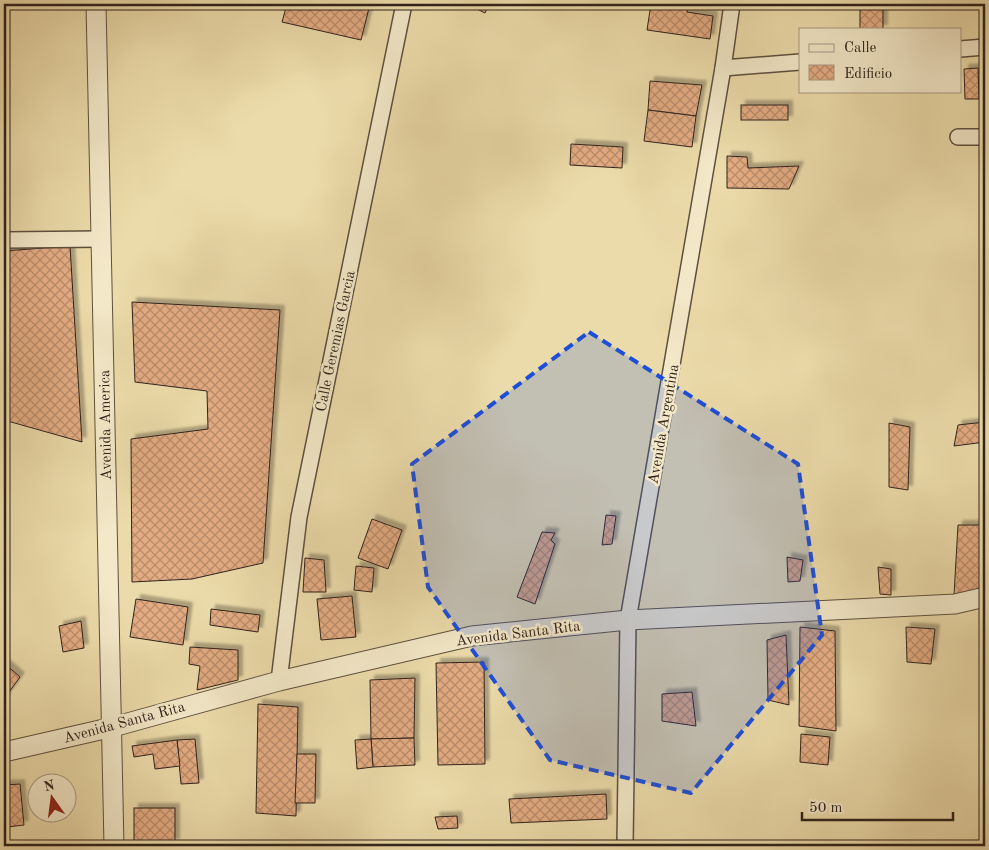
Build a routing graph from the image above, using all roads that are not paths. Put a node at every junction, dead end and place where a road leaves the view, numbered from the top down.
1 (96, 4) edge
2 (404, 4) edge
3 (732, 4) edge
4 (985, 47) edge
5 (962, 49) edge
6 (799, 62) edge
7 (723, 68) junction
8 (985, 136) edge
9 (958, 137) dead end
10 (4, 240) edge
11 (101, 240) junction
12 (985, 597) edge
13 (628, 620) junction
14 (278, 681) junction
15 (113, 727) junction
16 (4, 752) edge
17 (114, 846) edge
18 (625, 846) edge

1 - 11 street, Avenida America
2 - 14 street, Calle Geremias Garcia
3 - 7 street, Avenida Argentina
4 - 5 street
6 - 7 street
7 - 13 street, Avenida Argentina
8 - 9 street
10 - 11 street
11 - 15 street, Avenida America
12 - 13 street, Avenida Santa Rita
13 - 14 street, Avenida Santa Rita
13 - 18 street, Avenida Argentina
14 - 15 street, Avenida Santa Rita
15 - 16 street, Avenida Santa Rita
15 - 17 street, Avenida America

